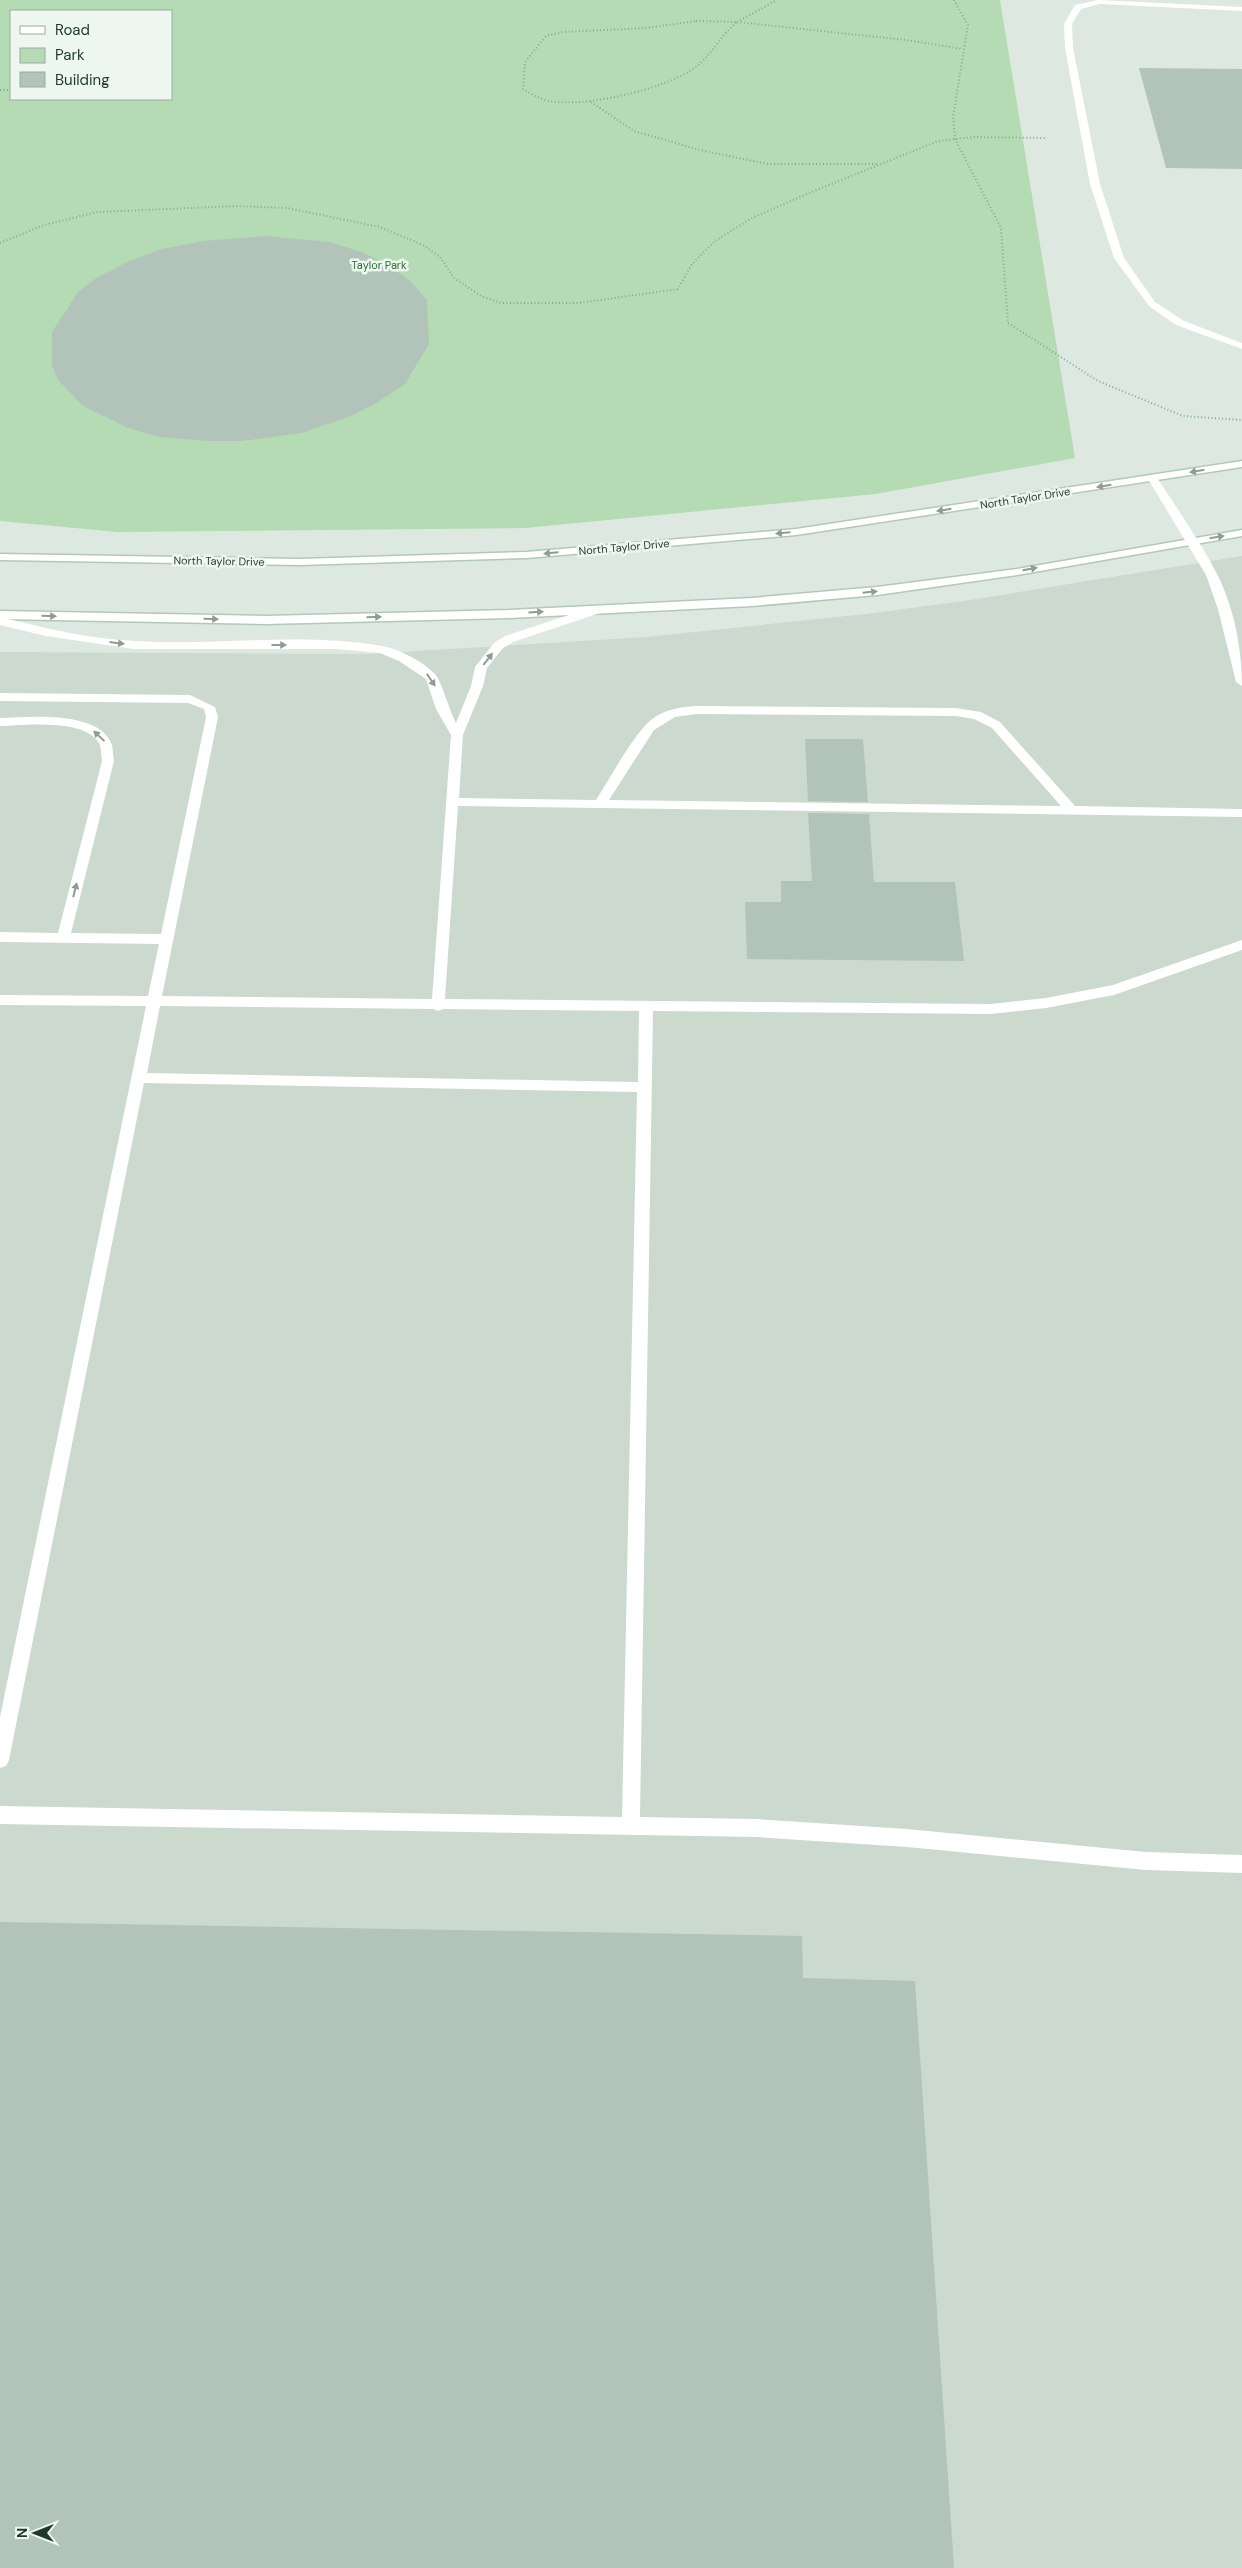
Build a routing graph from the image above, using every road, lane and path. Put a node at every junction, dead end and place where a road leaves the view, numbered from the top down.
1 (777, 0) edge
2 (954, 0) edge
3 (1242, 9) edge
4 (736, 22) junction
5 (962, 49) junction
6 (591, 102) junction
7 (1086, 138) junction
8 (955, 139) junction
9 (882, 164) junction
10 (0, 243) edge
11 (1242, 346) edge
12 (1242, 420) edge
13 (1242, 464) edge
14 (1153, 479) junction
15 (1242, 533) edge
16 (1192, 540) junction
17 (0, 557) edge
18 (596, 610) junction
19 (0, 615) edge
20 (0, 621) edge
21 (1242, 682) edge
22 (0, 697) edge
23 (0, 722) edge
24 (457, 735) junction
25 (452, 802) junction
26 (600, 804) junction
27 (1072, 811) junction
28 (1242, 813) edge
29 (0, 937) edge
30 (63, 938) junction
31 (167, 939) junction
32 (1242, 944) edge
33 (0, 1000) edge
34 (154, 1002) junction
35 (438, 1006) junction
36 (646, 1007) junction
37 (139, 1078) junction
38 (644, 1087) junction
39 (0, 1760) edge
40 (0, 1815) edge
41 (631, 1827) junction
42 (1242, 1864) edge

1 - 4 path
2 - 5 path
3 - 7 main road
4 - 5 path
4 - 6 path
4 - 6 path
5 - 8 path
6 - 9 path
7 - 8 path
7 - 11 main road
8 - 9 path
8 - 12 path
9 - 10 path
13 -> 14 main road, North Taylor Drive
14 - 16 main road
14 -> 17 main road, North Taylor Drive
16 -> 15 main road
18 -> 16 main road
16 - 21 main road
19 -> 18 main road
24 -> 18 main road
20 -> 24 main road
22 - 31 main road
30 -> 23 main road
24 - 25 main road
25 - 26 main road
25 - 35 main road
26 - 27 main road
26 - 27 main road
27 - 28 main road
29 - 30 main road
30 - 31 main road
31 - 34 main road
32 - 36 main road
33 - 34 main road
34 - 35 main road
34 - 37 main road
35 - 36 main road
36 - 38 main road
37 - 38 main road
37 - 39 main road
38 - 41 main road
40 - 41 main road
41 - 42 main road

